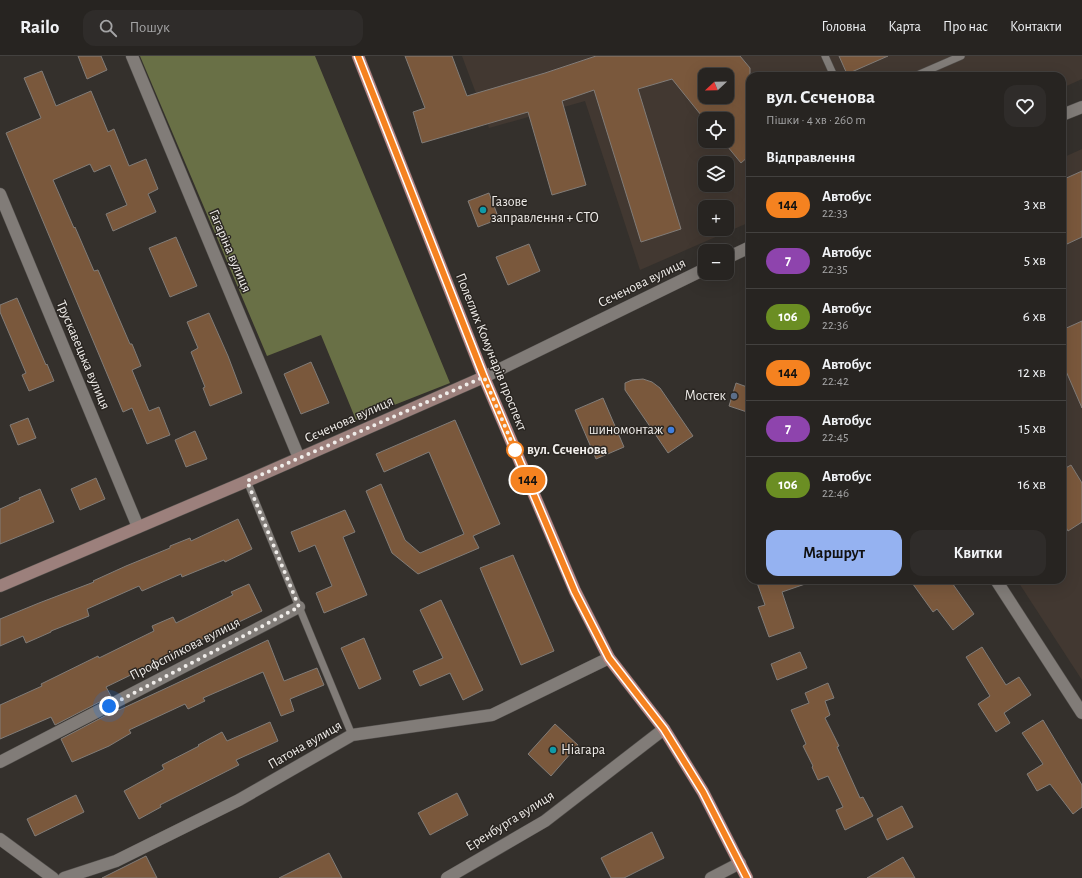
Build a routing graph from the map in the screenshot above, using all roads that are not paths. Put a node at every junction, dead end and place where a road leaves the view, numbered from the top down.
1 (132, 56) edge
2 (358, 56) edge
3 (826, 56) edge
4 (962, 56) edge
5 (832, 72) edge
6 (924, 72) edge
7 (1082, 107) edge
8 (1066, 113) edge
9 (0, 194) edge
10 (746, 249) edge
11 (734, 255) edge
12 (698, 272) edge
13 (484, 377) junction
14 (299, 458) junction
15 (247, 481) junction
16 (138, 527) junction
17 (999, 584) edge
18 (0, 586) edge
19 (299, 607) junction
20 (609, 658) junction
21 (1082, 713) edge
22 (664, 729) junction
23 (352, 735) junction
24 (0, 762) edge
25 (0, 838) edge
26 (740, 863) junction
27 (53, 878) edge
28 (64, 878) edge
29 (447, 878) edge
30 (711, 878) edge
31 (747, 878) edge

1 - 14 street, Гагаріна вулиця
2 - 13 main road, Полеглих Комунарів проспект
3 - 5 lane
4 - 6 lane
7 - 8 street
9 - 16 street, Трускавецька вулиця
10 - 11 street
12 - 13 street, Сєченова вулиця
13 - 14 street, Сєченова вулиця
13 - 20 main road, Полеглих Комунарів проспект
14 - 15 street, Сєченова вулиця
15 - 16 street, Сєченова вулиця
15 - 19 lane
16 - 18 street, Сєченова вулиця
17 - 21 street
19 - 23 lane
19 - 24 street, Профспілкова вулиця
20 - 22 main road, Полеглих Комунарів проспект
20 - 23 street, Патона вулиця
22 - 26 main road, Полеглих Комунарів проспект
22 - 29 street, Еренбурга вулиця
23 - 28 street, Патона вулиця
25 - 27 street
26 - 30 street
26 - 31 main road, Полеглих Комунарів проспект

